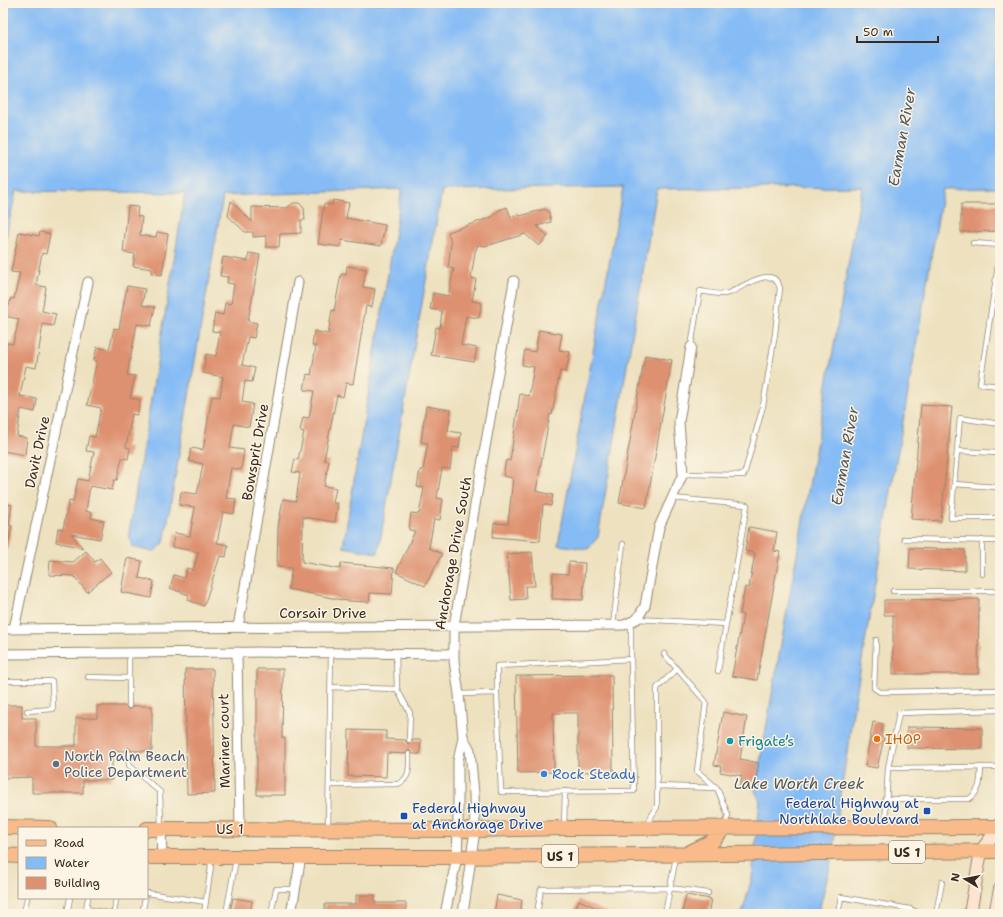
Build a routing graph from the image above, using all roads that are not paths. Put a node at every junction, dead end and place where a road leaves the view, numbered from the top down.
1 (973, 243) dead end
2 (1000, 245) edge
3 (1000, 252) edge
4 (514, 281) dead end
5 (88, 282) dead end
6 (298, 282) dead end
7 (998, 290) edge
8 (691, 347) joint
9 (1000, 386) edge
10 (1000, 424) edge
11 (957, 451) junction
12 (999, 453) edge
13 (683, 474) junction
14 (954, 484) junction
15 (997, 487) dead end
16 (672, 498) junction
17 (1000, 518) edge
18 (904, 539) dead end
19 (982, 540) junction
20 (1000, 541) edge
21 (623, 544) dead end
22 (982, 574) dead end
23 (893, 591) dead end
24 (1000, 592) edge
25 (636, 619) junction
26 (726, 624) junction
27 (613, 625) junction
28 (454, 626) junction
29 (238, 627) junction
30 (3, 629) edge
31 (14, 629) junction
32 (876, 640) dead end
33 (237, 652) junction
34 (129, 653) junction
35 (331, 653) junction
36 (3, 654) edge
37 (396, 654) junction
38 (453, 654) junction
39 (664, 654) dead end
40 (631, 659) junction
41 (677, 669) junction
42 (718, 671) dead end
43 (88, 677) dead end
44 (129, 678) junction
45 (3, 681) edge
46 (331, 687) junction
47 (397, 689) junction
48 (1000, 690) edge
49 (497, 693) junction
50 (459, 694) junction
51 (129, 706) dead end
52 (1000, 710) edge
53 (27, 711) dead end
54 (463, 737) junction
55 (409, 740) dead end
56 (128, 751) dead end
57 (409, 754) dead end
58 (981, 767) junction
59 (1000, 767) edge
60 (888, 768) junction
61 (330, 785) junction
62 (657, 786) junction
63 (717, 788) junction
64 (565, 791) junction
65 (885, 799) junction
66 (1000, 826) edge
67 (3, 827) edge
68 (18, 827) edge
69 (885, 827) junction
70 (564, 828) junction
71 (645, 828) junction
72 (724, 828) junction
73 (148, 829) edge
74 (240, 829) junction
75 (328, 829) junction
76 (162, 830) junction
77 (458, 830) junction
78 (475, 830) junction
79 (980, 851) junction
80 (1000, 851) edge
81 (682, 854) junction
82 (3, 856) edge
83 (18, 856) edge
84 (148, 857) edge
85 (162, 857) junction
86 (208, 857) junction
87 (236, 857) junction
88 (300, 857) junction
89 (457, 857) junction
90 (472, 857) junction
91 (942, 882) dead end
92 (670, 888) junction
93 (295, 889) junction
94 (1000, 889) edge
95 (148, 892) edge
96 (708, 893) dead end
97 (26, 899) edge
98 (70, 899) edge
99 (88, 899) edge
100 (116, 899) edge
101 (145, 899) edge
102 (206, 902) junction
103 (86, 909) junction
104 (24, 914) edge
105 (67, 914) edge
106 (82, 914) edge
107 (114, 914) edge
108 (142, 914) edge
109 (204, 914) edge
110 (226, 914) edge
111 (271, 914) edge
112 (290, 914) edge
113 (446, 914) edge
114 (463, 914) edge
115 (537, 914) edge
116 (665, 914) edge
117 (838, 914) edge
118 (921, 914) edge
119 (936, 914) edge
120 (970, 914) edge
121 (996, 914) edge

1 - 2 lane
3 - 7 lane
4 - 28 street, Anchorage Drive South
5 - 31 street, Davit Drive
6 - 29 street, Bowsprit Drive
7 - 9 lane
8 - 13 street
8 - 13 lane
10 - 11 lane
11 - 12 lane
11 - 14 lane
13 - 16 street
14 - 15 lane
14 - 17 lane
16 - 25 street
16 - 26 lane
18 - 19 lane
19 - 20 lane
19 - 22 lane
21 - 27 lane
23 - 24 lane
25 - 26 lane
25 - 27 street, Corsair Drive
25 - 40 lane
26 - 42 lane
27 - 28 street, Corsair Drive
28 - 29 street, Corsair Drive
28 - 38 street, Anchorage Drive South
29 - 31 street, Corsair Drive
30 - 31 street, Corsair Drive
32 - 48 lane
33 - 34 street
33 - 35 street
33 - 74 street, Mariner court
34 - 36 street
34 - 44 lane
35 - 37 street
35 - 46 lane
37 - 38 street
37 - 47 lane
38 - 50 street, Anchorage Drive South
39 - 41 lane
40 - 49 lane
40 - 64 lane
41 - 62 lane
41 - 63 lane
43 - 44 lane
44 - 51 lane
45 - 53 lane
46 - 47 lane
46 - 61 lane
47 - 55 lane
49 - 50 lane
49 - 64 lane
50 - 54 street, Anchorage Drive South
52 - 60 lane
54 - 77 street
54 - 78 street, Anchorage Drive South
56 - 76 lane
57 - 61 lane
58 - 59 lane
58 - 60 lane
58 - 65 lane
60 - 65 lane
61 - 75 lane
62 - 63 lane
62 - 71 lane
63 - 72 lane
64 - 70 lane
65 - 69 lane
66 - 69 main road, US 1
66 - 79 main road
67 - 68 main road
69 - 72 main road, US 1 / US 1
70 - 71 main road, US 1 / US 1
70 - 78 main road, US 1 / US 1
71 - 72 main road, US 1 / US 1
72 - 81 main road
73 - 76 main road, US 1 / US 1
74 - 75 main road, US 1 / US 1
74 - 76 main road, US 1 / US 1
75 - 77 main road, US 1 / US 1
76 - 85 street
77 - 78 main road, US 1 / US 1
77 - 89 street
78 - 90 street, Anchorage Drive South
79 - 80 main road, US 1
79 - 81 main road, US 1
79 - 120 main road
81 - 90 main road, US 1
81 - 92 lane
82 - 83 main road
84 - 85 main road, US 1
85 - 86 main road, US 1
86 - 87 main road, US 1
86 - 102 lane
87 - 88 main road, US 1
87 - 110 lane
88 - 89 main road, US 1
88 - 93 street
89 - 90 main road, US 1
89 - 113 street
90 - 114 street, Anchorage Drive South
91 - 119 lane
92 - 96 lane
92 - 115 lane
92 - 116 lane
93 - 111 lane
93 - 112 street
94 - 121 main road
95 - 102 lane
97 - 104 lane
98 - 105 lane
99 - 103 lane
100 - 107 lane
101 - 108 lane
102 - 109 lane
103 - 106 lane
103 - 107 lane
117 - 118 lane

